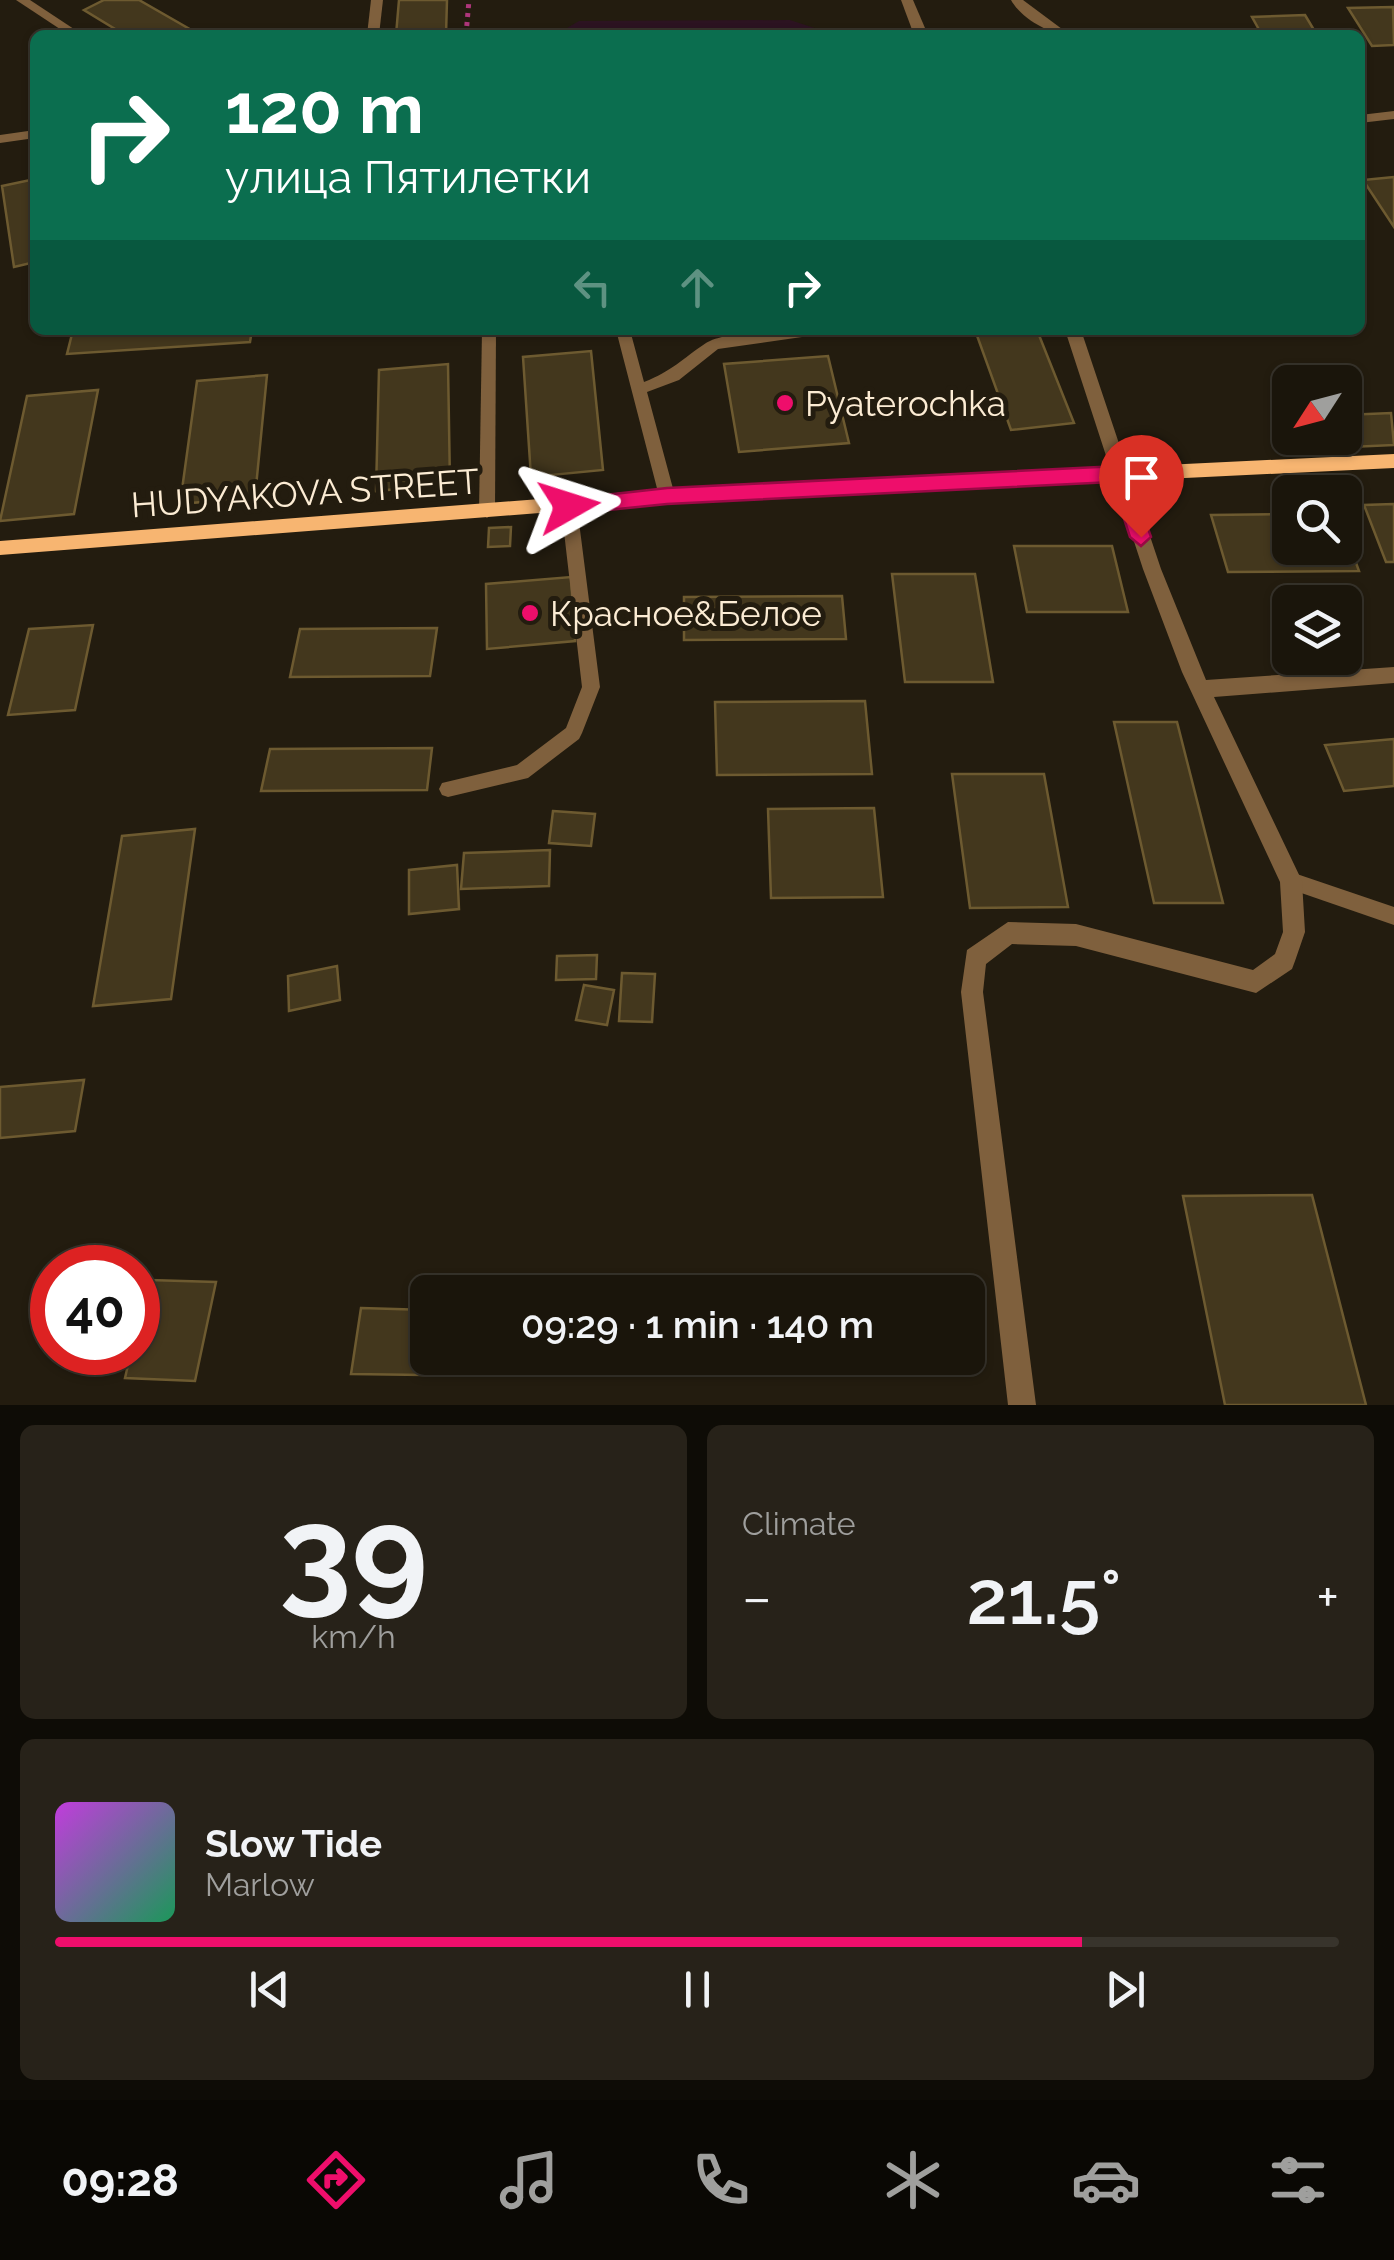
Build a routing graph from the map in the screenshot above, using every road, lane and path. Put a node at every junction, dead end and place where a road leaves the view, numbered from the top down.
1 (22, 0) edge
2 (377, 0) edge
3 (468, 0) edge
4 (907, 0) edge
5 (1017, 0) edge
6 (69, 30) edge
7 (374, 30) edge
8 (466, 30) edge
9 (919, 30) edge
10 (1056, 30) edge
11 (1394, 116) edge
12 (1365, 119) edge
13 (30, 135) edge
14 (0, 139) edge
15 (489, 335) edge
16 (624, 335) edge
17 (780, 335) edge
18 (1075, 335) edge
19 (638, 390) junction
20 (1394, 461) edge
21 (1119, 474) junction
22 (667, 496) junction
23 (569, 506) junction
24 (487, 512) junction
25 (0, 548) edge
26 (1394, 675) edge
27 (1200, 689) junction
28 (448, 789) dead end
29 (1291, 881) junction
30 (1394, 916) edge
31 (1022, 1405) edge

1 - 6 lane
2 - 7 lane
3 - 8 path
4 - 9 street
5 - 10 lane
11 - 12 street
13 - 14 lane
15 - 24 lane
16 - 19 lane
17 - 19 lane
18 - 21 street
19 - 22 lane
20 - 21 street, HUDYAKOVA STREET
21 - 22 street, HUDYAKOVA STREET
21 - 27 street
22 - 23 street, HUDYAKOVA STREET
23 - 24 street, HUDYAKOVA STREET
23 - 28 lane
24 - 25 street, HUDYAKOVA STREET
26 - 27 street
27 - 29 street
29 - 30 lane
29 - 31 street

